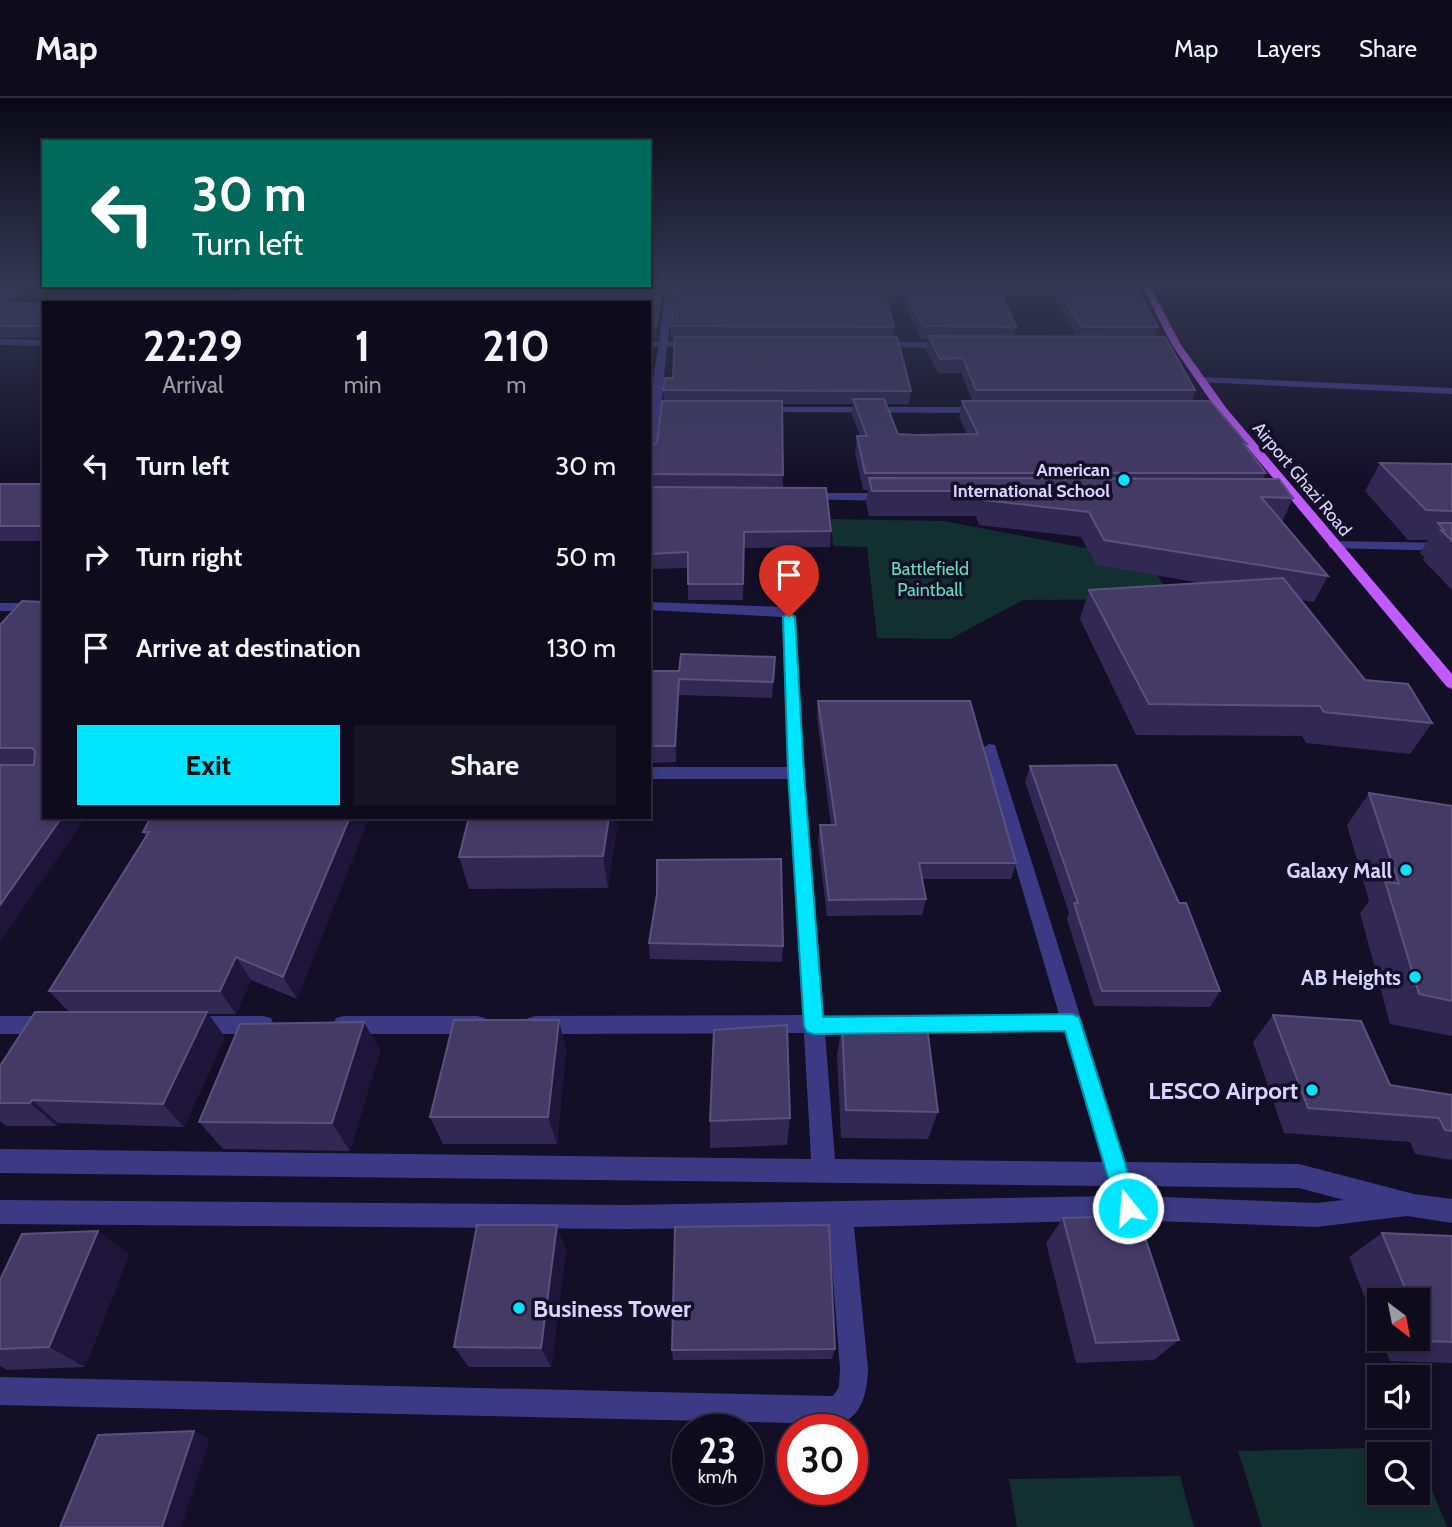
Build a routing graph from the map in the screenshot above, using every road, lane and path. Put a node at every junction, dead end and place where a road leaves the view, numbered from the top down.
1 (663, 349) edge
2 (1177, 349) edge
3 (654, 377) edge
4 (1203, 383) junction
5 (1452, 393) edge
6 (652, 409) edge
7 (697, 409) edge
8 (753, 410) edge
9 (990, 410) edge
10 (789, 497) edge
11 (901, 497) edge
12 (1294, 497) junction
13 (1278, 498) edge
14 (1334, 545) junction
15 (1452, 547) edge
16 (651, 606) edge
17 (0, 607) edge
18 (42, 607) edge
19 (1452, 684) edge
20 (989, 749) dead end
21 (651, 773) edge
22 (796, 773) junction
23 (57, 1021) edge
24 (1072, 1023) junction
25 (0, 1025) edge
26 (175, 1025) edge
27 (286, 1025) edge
28 (328, 1025) edge
29 (814, 1026) junction
30 (0, 1161) edge
31 (824, 1172) junction
32 (1118, 1175) junction
33 (1414, 1206) junction
34 (1128, 1208) junction
35 (1452, 1211) edge
36 (0, 1212) edge
37 (840, 1215) junction
38 (0, 1391) edge

1 - 3 street
2 - 4 main road, Airport Ghazi Road
3 - 6 street
4 - 5 street
4 - 12 main road, Airport Ghazi Road
6 - 7 street
8 - 9 street
10 - 11 street
12 - 13 street
12 - 14 main road, Airport Ghazi Road
14 - 15 street
14 - 19 main road, Airport Ghazi Road
16 - 22 street
17 - 18 street
20 - 24 street
21 - 22 street
22 - 29 street
23 - 25 street
24 - 29 street
24 - 32 street
26 - 27 street
28 - 29 street
29 - 31 street
30 - 31 street
31 - 32 street
32 - 33 street
32 - 34 street
33 - 34 street
33 - 35 street
34 - 37 street
36 - 37 street
37 - 38 street

